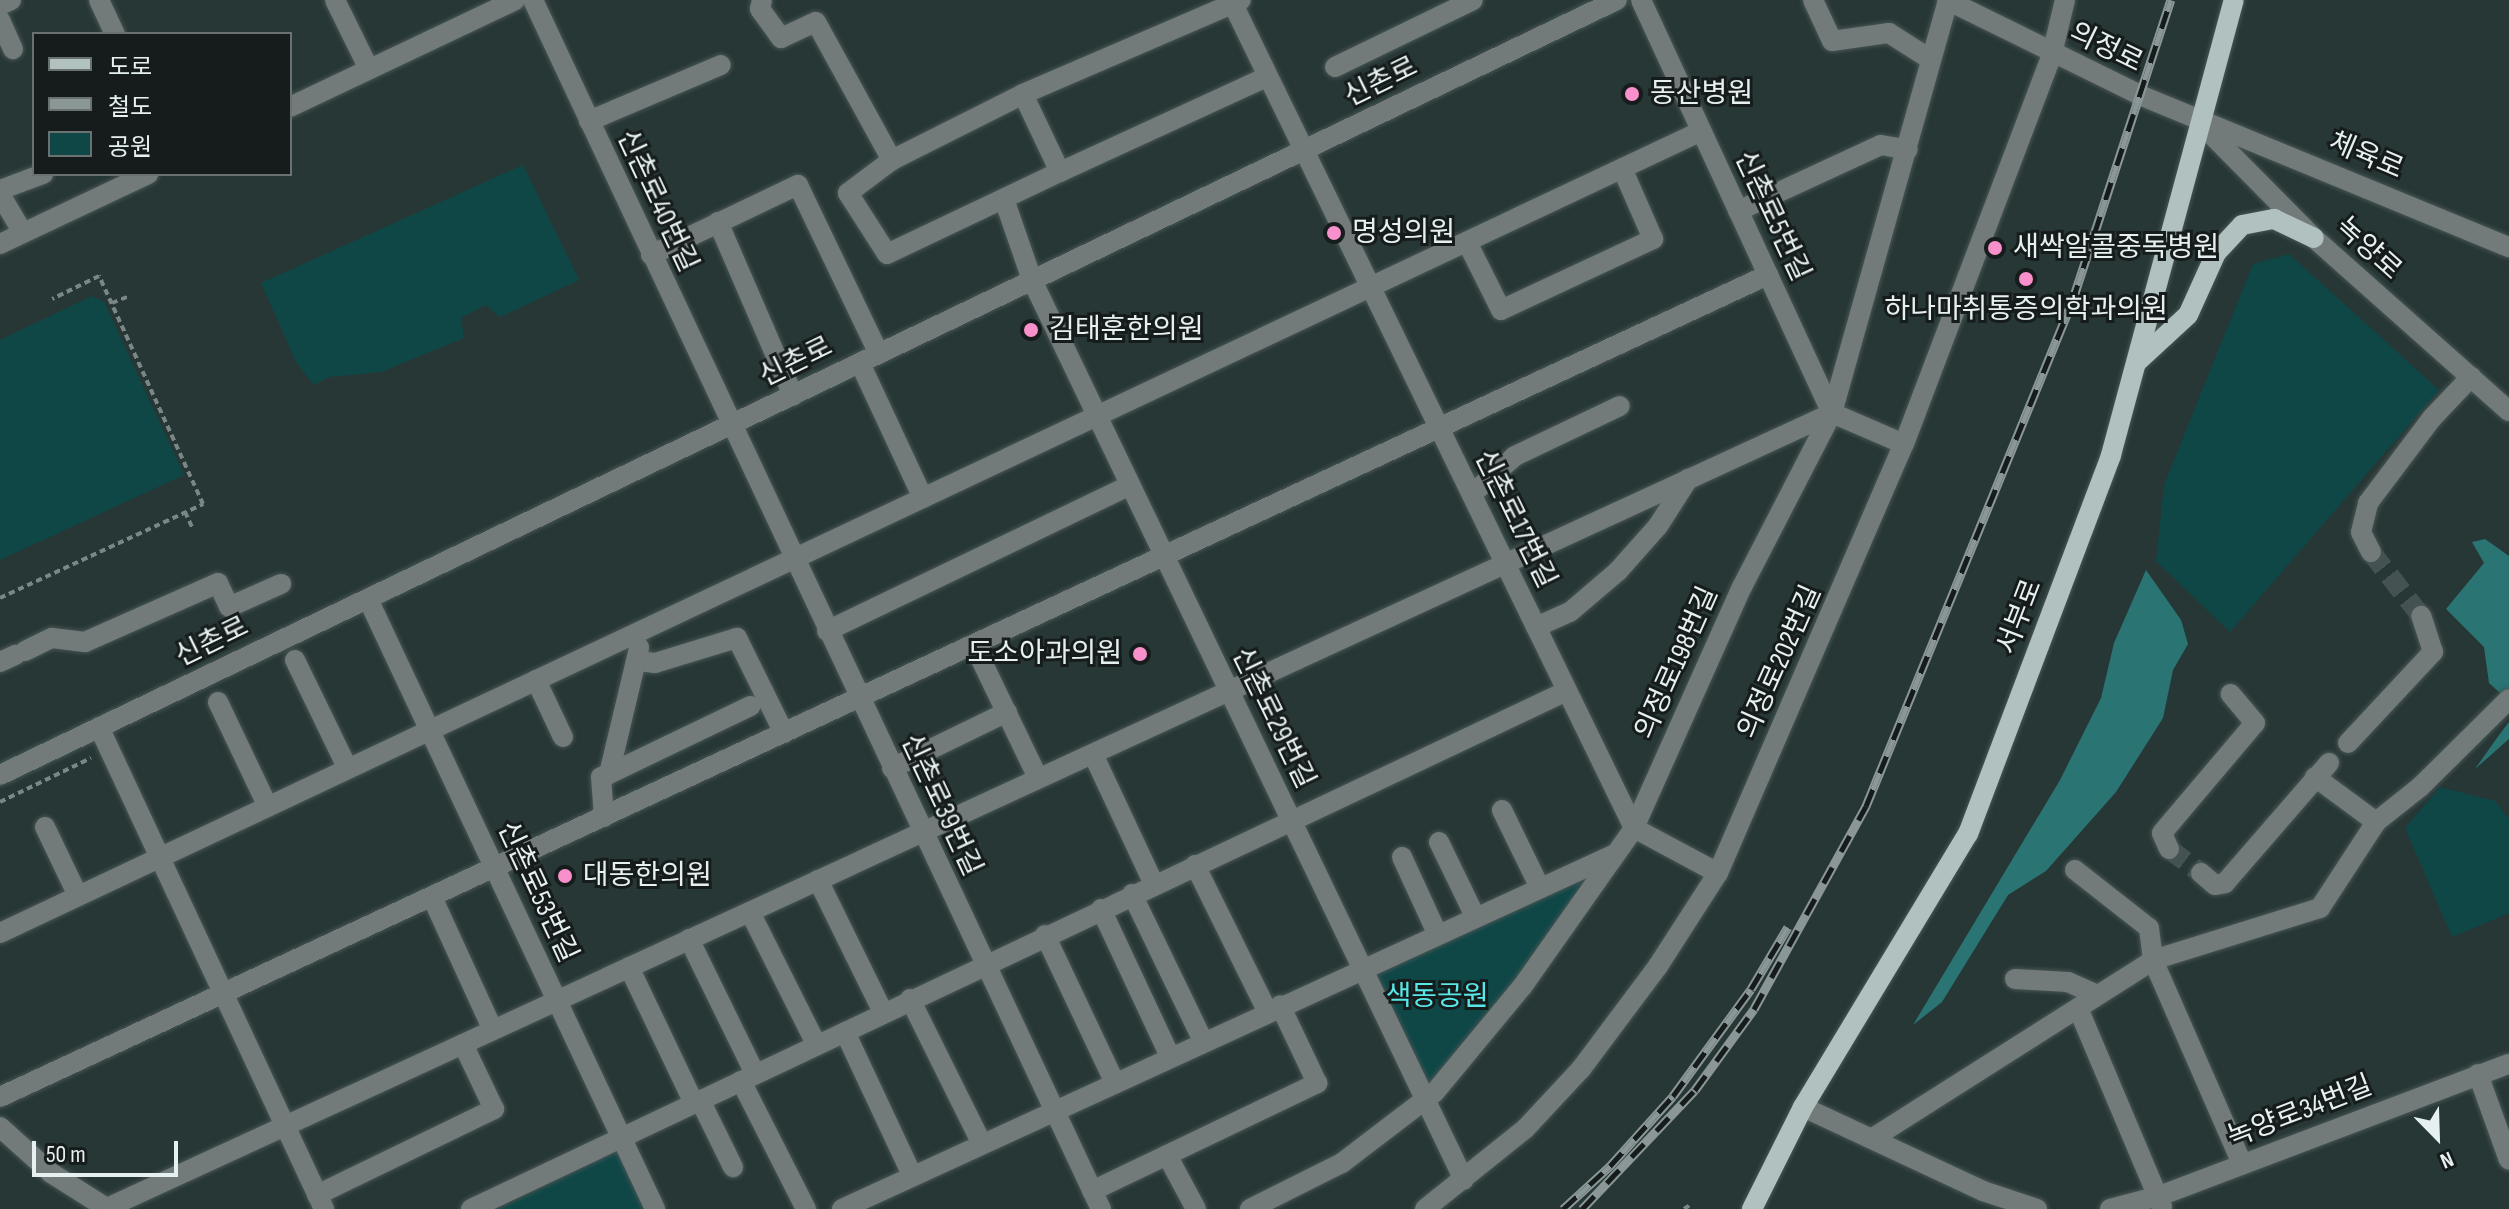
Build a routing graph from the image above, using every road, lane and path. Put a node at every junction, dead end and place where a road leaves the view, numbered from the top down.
1 (11, 0) edge
2 (99, 0) edge
3 (335, 0) edge
4 (515, 0) edge
5 (533, 0) edge
6 (762, 0) edge
7 (1473, 0) edge
8 (1617, 0) edge
9 (1641, 0) edge
10 (1813, 0) edge
11 (1948, 0) edge
12 (2065, 0) edge
13 (2234, 0) edge
14 (1235, 1) edge
15 (0, 5) edge
16 (0, 20) edge
17 (114, 32) edge
18 (13, 49) dead end
19 (2052, 54) junction
20 (1930, 59) junction
21 (721, 65) dead end
22 (1335, 67) dead end
23 (369, 69) junction
24 (1267, 77) junction
25 (1023, 94) junction
26 (292, 106) edge
27 (589, 121) junction
28 (2198, 121) junction
29 (1701, 131) junction
30 (1305, 150) junction
31 (1908, 150) junction
32 (892, 160) junction
33 (1622, 168) junction
34 (1060, 172) junction
35 (38, 176) edge
36 (144, 176) edge
37 (0, 192) edge
38 (1004, 199) junction
39 (1738, 211) junction
40 (718, 222) junction
41 (23, 233) junction
42 (2314, 238) junction
43 (1467, 242) junction
44 (0, 244) edge
45 (2509, 247) edge
46 (651, 255) junction
47 (1768, 275) junction
48 (1032, 280) junction
49 (1371, 286) junction
50 (129, 296) dead end
51 (52, 299) dead end
52 (112, 303) junction
53 (869, 358) junction
54 (2137, 362) junction
55 (2471, 377) junction
56 (793, 395) junction
57 (1620, 406) dead end
58 (2509, 411) edge
59 (1832, 413) junction
60 (1097, 416) junction
61 (730, 425) junction
62 (1440, 428) junction
63 (1904, 444) junction
64 (1688, 479) junction
65 (1130, 485) junction
66 (1472, 494) junction
67 (923, 498) junction
68 (185, 512) junction
69 (192, 527) dead end
70 (2371, 552) tunnel mouth
71 (1164, 556) junction
72 (793, 559) junction
73 (1505, 563) junction
74 (281, 584) dead end
75 (0, 598) edge
76 (368, 599) junction
77 (2421, 616) tunnel mouth
78 (1536, 627) junction
79 (827, 631) junction
80 (638, 632) junction
81 (974, 645) junction
82 (13, 656) edge
83 (295, 660) dead end
84 (639, 661) junction
85 (536, 680) junction
86 (1229, 691) junction
87 (1567, 691) junction
88 (2231, 694) dead end
89 (859, 698) junction
90 (2509, 699) edge
91 (218, 702) dead end
92 (750, 706) dead end
93 (1007, 712) junction
94 (99, 727) junction
95 (430, 730) junction
96 (784, 733) junction
97 (563, 737) dead end
98 (2348, 743) dead end
99 (1093, 754) junction
100 (97, 755) dead end
101 (892, 768) junction
102 (348, 769) junction
103 (609, 774) junction
104 (0, 775) edge
105 (1038, 778) junction
106 (0, 802) edge
107 (268, 807) junction
108 (1502, 810) dead end
109 (604, 817) junction
110 (1291, 820) junction
111 (2376, 822) junction
112 (45, 827) dead end
113 (1634, 828) junction
114 (923, 832) junction
115 (1439, 842) dead end
116 (2169, 849) dead end
117 (1615, 854) junction
118 (1402, 857) dead end
119 (160, 858) junction
120 (1195, 865) junction
121 (494, 868) junction
122 (2075, 870) dead end
123 (1718, 873) junction
124 (2201, 873) tunnel mouth
125 (818, 880) junction
126 (1154, 884) junction
127 (1539, 886) junction
128 (1132, 894) junction
129 (78, 896) junction
130 (432, 897) junction
131 (1101, 909) junction
132 (750, 912) junction
133 (1475, 916) junction
134 (0, 933) edge
135 (1437, 933) junction
136 (1045, 935) junction
137 (689, 939) junction
138 (2153, 960) junction
139 (985, 963) junction
140 (629, 967) junction
141 (1362, 967) junction
142 (2015, 979) dead end
143 (223, 994) junction
144 (2095, 994) junction
145 (910, 999) junction
146 (557, 1000) junction
147 (1274, 1008) junction
148 (2078, 1008) junction
149 (883, 1012) junction
150 (493, 1030) junction
151 (845, 1032) junction
152 (1203, 1041) junction
153 (463, 1044) junction
154 (816, 1044) junction
155 (1170, 1056) junction
156 (2509, 1064) edge
157 (2478, 1074) junction
158 (748, 1078) junction
159 (1114, 1081) junction
160 (0, 1097) edge
161 (1425, 1100) junction
162 (697, 1102) junction
163 (1803, 1107) junction
164 (1054, 1109) junction
165 (285, 1126) junction
166 (3, 1136) edge
167 (622, 1138) junction
168 (1873, 1138) junction
169 (981, 1142) junction
170 (1167, 1155) junction
171 (2509, 1160) edge
172 (2242, 1164) junction
173 (733, 1167) dead end
174 (912, 1175) junction
175 (1464, 1180) junction
176 (1097, 1200) edge
177 (320, 1202) edge
178 (2161, 1203) edge
179 (1690, 1205) dead end
180 (107, 1209) edge
181 (471, 1209) edge
182 (655, 1209) edge
183 (806, 1209) edge
184 (842, 1209) edge
185 (1196, 1209) edge
186 (1250, 1209) edge
187 (1425, 1209) edge
188 (1684, 1209) edge
189 (1752, 1209) edge
190 (2037, 1209) edge
191 (2110, 1209) edge

1 - 15 street
2 - 17 street
3 - 23 street
4 - 23 street
5 - 27 street, 신촌로40번길
6 - 32 street
7 - 22 street
8 - 30 street, 신촌로
9 - 29 street, 신촌로5번길
10 - 20 street
11 - 19 street, 의정로
11 - 20 street, 의정로198번길
12 - 19 street, 의정로202번길
13 - 28 main road, 서부로
14 - 24 street, 신촌로17번길
14 - 25 street
16 - 18 street
19 - 28 street, 의정로
19 - 63 street, 의정로202번길
20 - 31 street, 의정로198번길
21 - 27 street
23 - 26 street
24 - 30 street, 신촌로17번길
24 - 34 street
25 - 32 street
25 - 34 street
27 - 46 street, 신촌로40번길
28 - 42 street, 녹양로
28 - 45 street, 체육로
28 - 54 main road, 서부로
29 - 33 street
29 - 39 street, 신촌로5번길
30 - 48 street, 신촌로
30 - 49 street, 신촌로17번길
31 - 39 street
31 - 59 street, 의정로198번길
32 - 38 street
33 - 43 street
33 - 43 street
34 - 38 street
35 - 37 street
36 - 41 street
37 - 41 street
38 - 48 street, 신촌로29번길
39 - 47 street, 신촌로5번길
40 - 46 street
40 - 53 street
40 - 56 street
41 - 44 street
42 - 54 main road
42 - 55 street, 녹양로
43 - 49 street
46 - 61 street, 신촌로40번길
47 - 59 street, 신촌로5번길
47 - 62 street
48 - 53 street, 신촌로
48 - 60 street, 신촌로29번길
49 - 60 street
49 - 62 street, 신촌로17번길
50 - 52 path
51 - 52 path
52 - 68 path
53 - 56 street, 신촌로
53 - 67 street
54 - 163 main road, 서부로
55 - 58 street, 녹양로
55 - 70 street
56 - 61 street, 신촌로
57 - 66 street
59 - 63 street
59 - 64 street
59 - 113 street, 의정로198번길
60 - 65 street, 신촌로29번길
60 - 67 street
61 - 72 street, 신촌로39번길
61 - 76 street, 신촌로
62 - 66 street, 신촌로17번길
62 - 71 street
63 - 123 street, 의정로202번길
64 - 73 street
64 - 78 street
65 - 71 street, 신촌로29번길
65 - 79 street
66 - 73 street, 신촌로17번길
67 - 72 street
68 - 69 path
68 - 75 path
71 - 81 street
71 - 86 street, 신촌로29번길
72 - 79 street, 신촌로39번길
72 - 80 street
73 - 78 street, 신촌로17번길
73 - 86 street
74 - 82 street
76 - 94 street, 신촌로
76 - 95 street, 신촌로53번길
77 - 98 street
78 - 87 street, 신촌로17번길
79 - 89 street, 신촌로39번길
80 - 84 street
80 - 85 street
81 - 89 street
81 - 93 street
83 - 102 street
84 - 96 street
84 - 103 street
85 - 95 street
85 - 97 street
86 - 99 street
86 - 110 street, 신촌로29번길
87 - 110 street
87 - 113 street, 신촌로17번길
88 - 116 street
89 - 96 street
89 - 101 street, 신촌로39번길
90 - 111 street
91 - 107 street
92 - 103 street
93 - 101 street
93 - 105 street
94 - 104 street, 신촌로
94 - 119 street
95 - 102 street
95 - 121 street, 신촌로53번길
96 - 109 street
99 - 105 street
99 - 126 street
100 - 106 path
101 - 114 street, 신촌로39번길
102 - 107 street
103 - 109 street
105 - 114 street
107 - 119 street
108 - 127 street
109 - 121 street
110 - 120 street
110 - 141 street, 신촌로29번길
111 - 124 street
111 - 138 street
112 - 129 street
113 - 117 street, 의정로198번길
113 - 123 street
114 - 125 street
114 - 139 street, 신촌로39번길
115 - 133 street
117 - 127 street
117 - 161 street, 의정로198번길
118 - 135 street
119 - 129 street
119 - 143 street
120 - 126 street
120 - 147 street
121 - 130 street
121 - 146 street, 신촌로53번길
122 - 138 street
123 - 175 street, 의정로202번길
125 - 132 street
125 - 149 street
126 - 128 street
127 - 133 street
128 - 131 street
128 - 152 street
129 - 134 street
130 - 143 street
130 - 150 street
131 - 136 street
131 - 155 street
132 - 137 street
132 - 154 street
133 - 135 street
135 - 141 street
136 - 139 street
136 - 159 street
137 - 140 street
137 - 158 street
138 - 144 street
138 - 172 street
139 - 145 street
139 - 164 street, 신촌로39번길
140 - 146 street
140 - 162 street
141 - 147 street
141 - 161 street, 신촌로29번길
142 - 144 street
143 - 160 street
143 - 165 street
144 - 148 street
145 - 149 street
145 - 169 street
146 - 150 street
146 - 167 street, 신촌로53번길
147 - 152 street
147 - 170 street
148 - 168 street
148 - 178 street
149 - 151 street
150 - 153 street
151 - 154 street
151 - 174 street
152 - 155 street
153 - 165 street
153 - 177 street
154 - 158 street
155 - 159 street
156 - 157 street, 녹양로34번길
157 - 171 street
157 - 172 street, 녹양로34번길
158 - 162 street
158 - 183 street
159 - 164 street
161 - 175 street, 신촌로29번길
161 - 186 street, 의정로198번길
162 - 167 street
162 - 173 street
163 - 168 street
163 - 189 main road, 서부로
164 - 169 street
164 - 176 street, 신촌로39번길
165 - 177 street
165 - 180 street
166 - 180 street
167 - 181 street
167 - 182 street, 신촌로53번길
168 - 190 street
169 - 174 street
170 - 176 street
170 - 185 street
172 - 178 street, 녹양로34번길
174 - 184 street
175 - 187 street, 의정로202번길
178 - 191 street, 녹양로34번길
179 - 188 path

